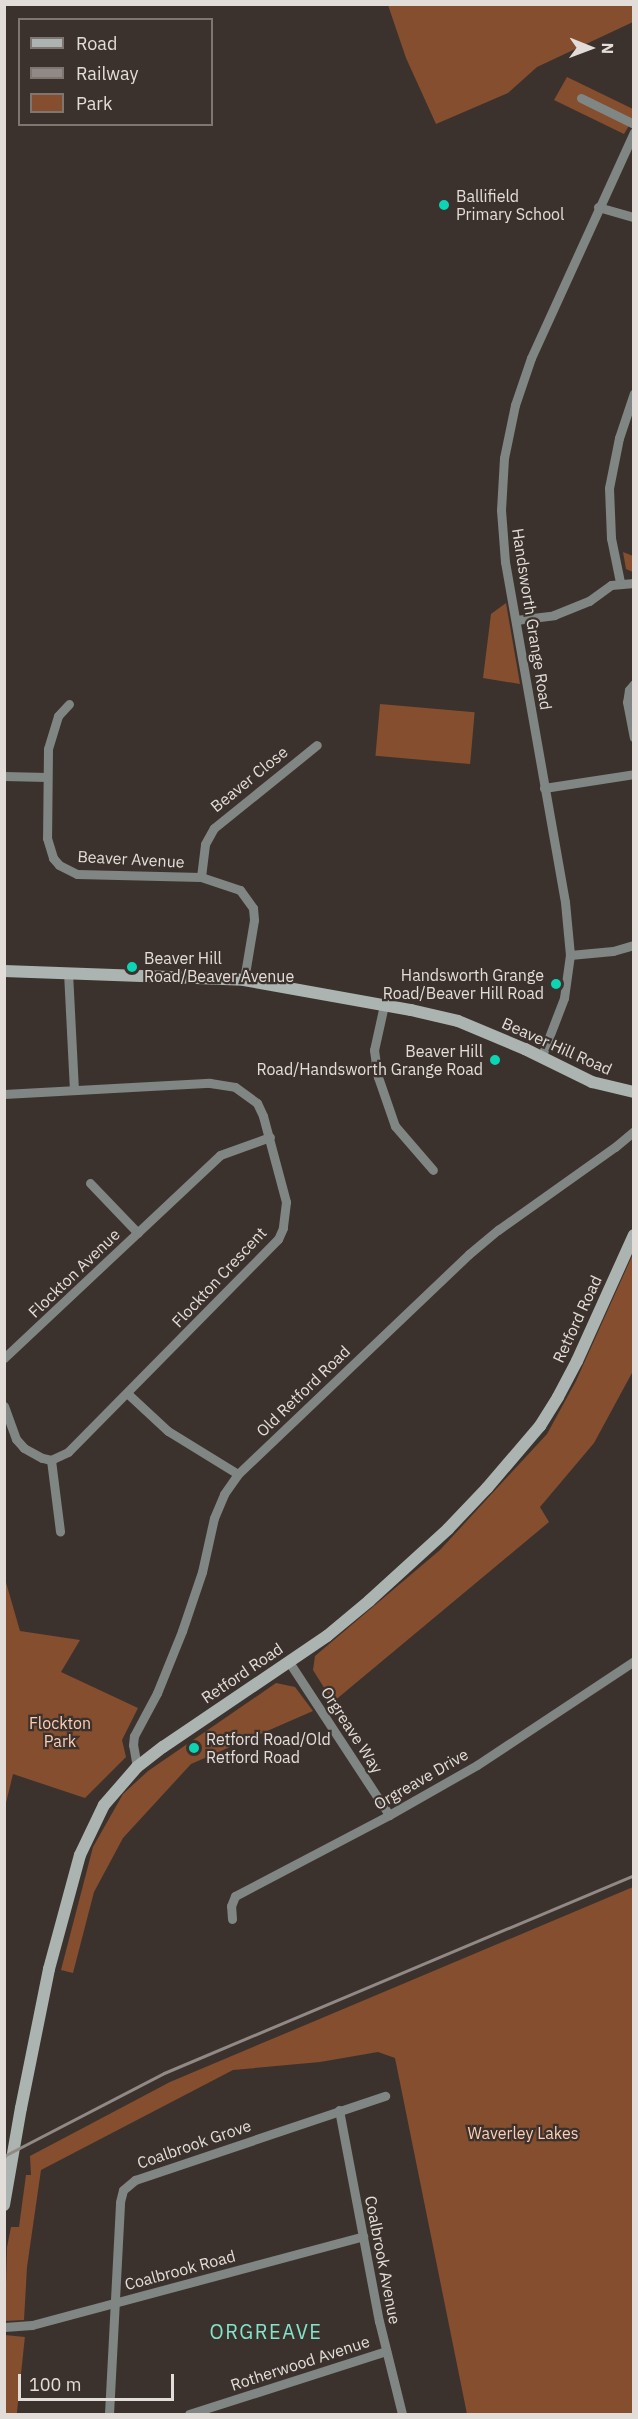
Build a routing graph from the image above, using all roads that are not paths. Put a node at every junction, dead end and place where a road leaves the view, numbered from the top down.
1 (581, 98) dead end
2 (633, 124) edge
3 (633, 132) edge
4 (598, 207) junction
5 (633, 217) edge
6 (633, 393) edge
7 (629, 418) edge
8 (620, 582) junction
9 (633, 584) edge
10 (516, 620) junction
11 (633, 684) edge
12 (69, 704) dead end
13 (633, 737) edge
14 (316, 745) dead end
15 (633, 774) edge
16 (4, 776) edge
17 (47, 777) junction
18 (544, 788) junction
19 (201, 877) junction
20 (633, 945) edge
21 (570, 955) junction
22 (4, 971) edge
23 (68, 972) junction
24 (244, 980) junction
25 (384, 1005) junction
26 (541, 1058) junction
27 (74, 1089) junction
28 (633, 1092) edge
29 (4, 1094) edge
30 (633, 1131) edge
31 (270, 1137) junction
32 (433, 1170) dead end
33 (90, 1183) dead end
34 (138, 1233) junction
35 (633, 1235) edge
36 (4, 1358) edge
37 (128, 1394) junction
38 (4, 1406) edge
39 (51, 1460) junction
40 (238, 1474) junction
41 (60, 1531) dead end
42 (289, 1662) junction
43 (633, 1662) edge
44 (137, 1767) junction
45 (390, 1815) junction
46 (232, 1919) dead end
47 (385, 2096) dead end
48 (339, 2110) junction
49 (4, 2205) edge
50 (363, 2236) junction
51 (115, 2302) junction
52 (4, 2327) edge
53 (386, 2350) junction
54 (109, 2415) edge
55 (189, 2415) edge
56 (402, 2415) edge

1 - 2 street
3 - 4 street, Handsworth Grange Road
4 - 5 street
4 - 10 street, Handsworth Grange Road
6 - 7 street
7 - 8 street
8 - 9 street
8 - 10 street
10 - 18 street, Handsworth Grange Road
11 - 13 street
12 - 17 street, Beaver Avenue
14 - 19 street, Beaver Close
15 - 18 street
16 - 17 street
17 - 19 street, Beaver Avenue
18 - 21 street, Handsworth Grange Road
19 - 24 street, Beaver Avenue
20 - 21 street
21 - 26 street, Handsworth Grange Road
22 - 23 main road, Beaver Hill Road
23 - 24 main road, Beaver Hill Road
23 - 27 street
24 - 25 main road, Beaver Hill Road
25 - 26 main road, Beaver Hill Road
25 - 32 street
26 - 28 main road, Beaver Hill Road
27 - 29 street, Flockton Crescent
27 - 31 street, Flockton Crescent
30 - 40 street, Old Retford Road
31 - 34 street, Flockton Avenue
31 - 37 street, Flockton Crescent
33 - 34 street, Flockton Avenue
34 - 36 street, Flockton Avenue
35 - 42 main road, Retford Road
37 - 39 street, Flockton Crescent
37 - 40 street
38 - 39 street
39 - 41 street
40 - 44 street, Old Retford Road
42 - 44 main road, Retford Road
42 - 45 street, Orgreave Way
43 - 45 street, Orgreave Drive
44 - 49 main road, Retford Road
45 - 46 street, Orgreave Drive
47 - 48 street, Coalbrook Grove
48 - 50 street, Coalbrook Avenue
48 - 51 street, Coalbrook Grove
50 - 51 street, Coalbrook Road
50 - 53 street, Coalbrook Avenue
51 - 52 street, Coalbrook Road
51 - 54 street, Coalbrook Grove
53 - 55 street, Rotherwood Avenue
53 - 56 street, Coalbrook Avenue

